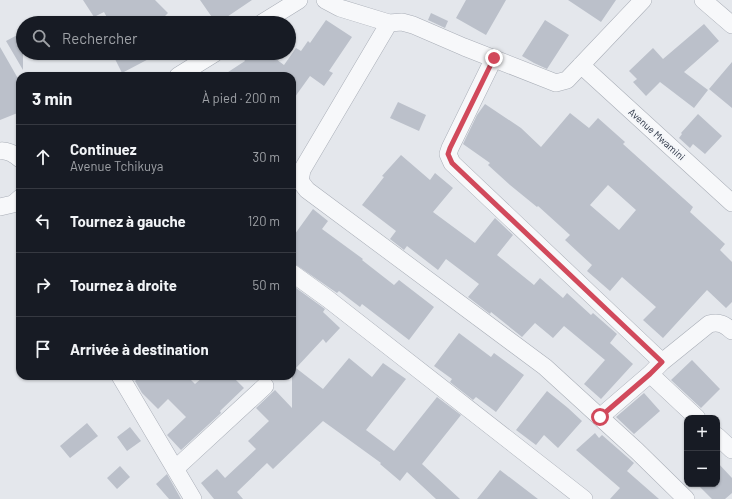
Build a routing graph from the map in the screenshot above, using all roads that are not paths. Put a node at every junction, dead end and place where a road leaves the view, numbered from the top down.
1 (299, 0) edge
2 (325, 0) edge
3 (643, 0) edge
4 (703, 0) edge
5 (273, 16) edge
6 (389, 23) junction
7 (732, 25) edge
8 (494, 58) junction
9 (204, 60) edge
10 (581, 65) junction
11 (184, 72) edge
12 (0, 150) edge
13 (16, 156) edge
14 (732, 203) edge
15 (296, 276) edge
16 (732, 331) edge
17 (662, 362) junction
18 (650, 374) junction
19 (122, 380) edge
20 (265, 386) dead end
21 (694, 415) edge
22 (600, 417) junction
23 (720, 439) edge
24 (732, 450) edge
25 (175, 469) junction
26 (193, 499) edge
27 (584, 499) edge
28 (686, 499) edge

1 - 5 street
2 - 6 street
3 - 10 street
4 - 7 street
6 - 8 street
6 - 22 street
8 - 10 street
8 - 17 street
9 - 11 street
10 - 14 street, Avenue Mwamini
12 - 13 street
15 - 27 street
16 - 17 street
17 - 18 street
18 - 21 street
18 - 22 street
19 - 25 street
20 - 25 street
22 - 28 street
23 - 24 street
25 - 26 street

